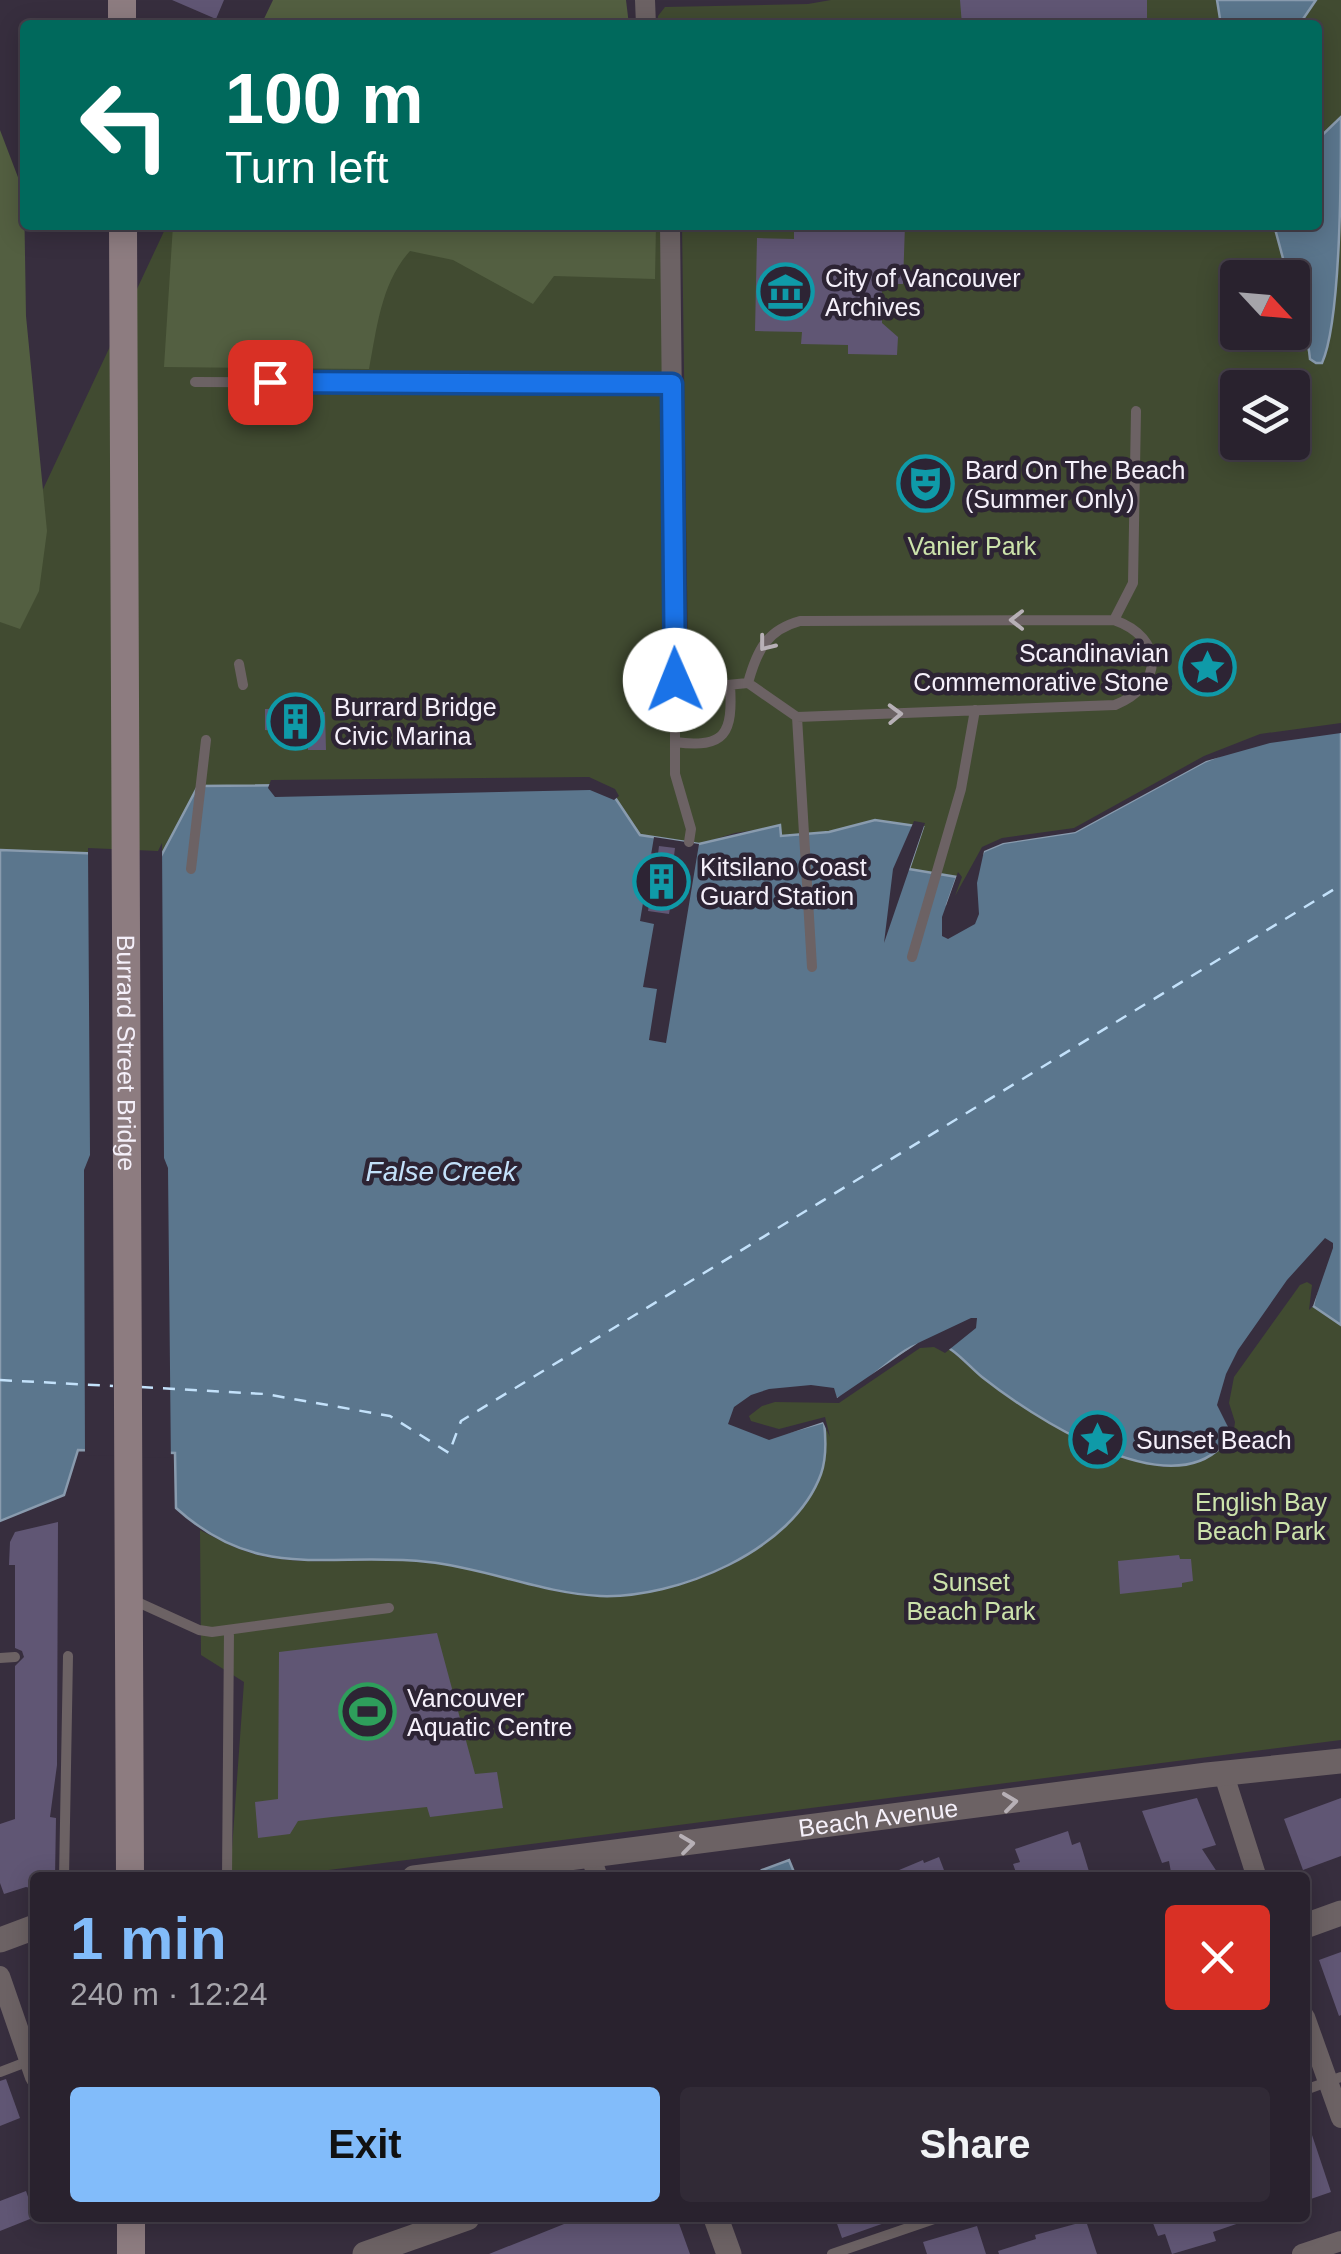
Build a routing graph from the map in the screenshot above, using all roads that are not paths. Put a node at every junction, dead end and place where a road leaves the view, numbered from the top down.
1 (122, 230) edge
2 (670, 230) edge
3 (195, 382) dead end
4 (672, 384) junction
5 (1136, 410) dead end
6 (1114, 620) junction
7 (239, 664) dead end
8 (748, 683) junction
9 (242, 685) dead end
10 (730, 685) junction
11 (675, 690) junction
12 (975, 710) junction
13 (797, 717) junction
14 (206, 740) dead end
15 (675, 742) junction
16 (689, 842) dead end
17 (191, 870) dead end
18 (912, 957) dead end
19 (812, 968) dead end
20 (132, 1482) dead end
21 (388, 1608) dead end
22 (229, 1630) junction
23 (68, 1656) dead end
24 (15, 1657) dead end
25 (0, 1658) edge
26 (1341, 1761) edge
27 (1224, 1776) junction
28 (594, 1867) edge
29 (64, 1872) edge
30 (130, 1872) edge
31 (227, 1872) edge
32 (512, 1872) edge
33 (1256, 1872) edge
34 (1341, 1913) edge
35 (1310, 1924) edge
36 (30, 1928) edge
37 (0, 1940) edge
38 (0, 1976) edge
39 (1310, 2027) edge
40 (30, 2061) edge
41 (30, 2069) edge
42 (0, 2072) edge
43 (1335, 2080) edge
44 (1310, 2088) edge
45 (1341, 2118) edge
46 (131, 2222) edge
47 (456, 2222) edge
48 (717, 2222) edge
49 (926, 2222) edge
50 (1341, 2240) edge
51 (131, 2254) edge
52 (365, 2254) edge
53 (728, 2254) edge
54 (832, 2254) edge
55 (1302, 2254) edge

1 - 30 main road, Burrard Street Bridge
2 - 4 street
3 - 4 lane
4 - 11 street
5 - 6 lane
6 -> 8 lane
6 - 12 lane
7 - 9 lane
8 - 10 lane
8 - 13 lane
10 - 11 lane
10 - 15 lane
11 - 15 lane
13 -> 12 lane
12 - 18 lane
13 - 19 lane
14 - 17 lane
15 - 16 lane
20 - 22 lane
21 - 22 lane
22 - 31 lane
23 - 29 lane
24 - 25 lane
26 - 27 street, Beach Avenue
28 -> 27 street, Beach Avenue
27 - 33 street
28 - 32 street, Beach Avenue
34 - 35 street
36 - 37 street
38 - 40 street
39 - 43 street
41 - 42 lane
43 - 44 lane
43 - 45 street
46 - 51 main road
47 - 52 street
48 - 53 street
49 - 54 lane
50 - 55 street

